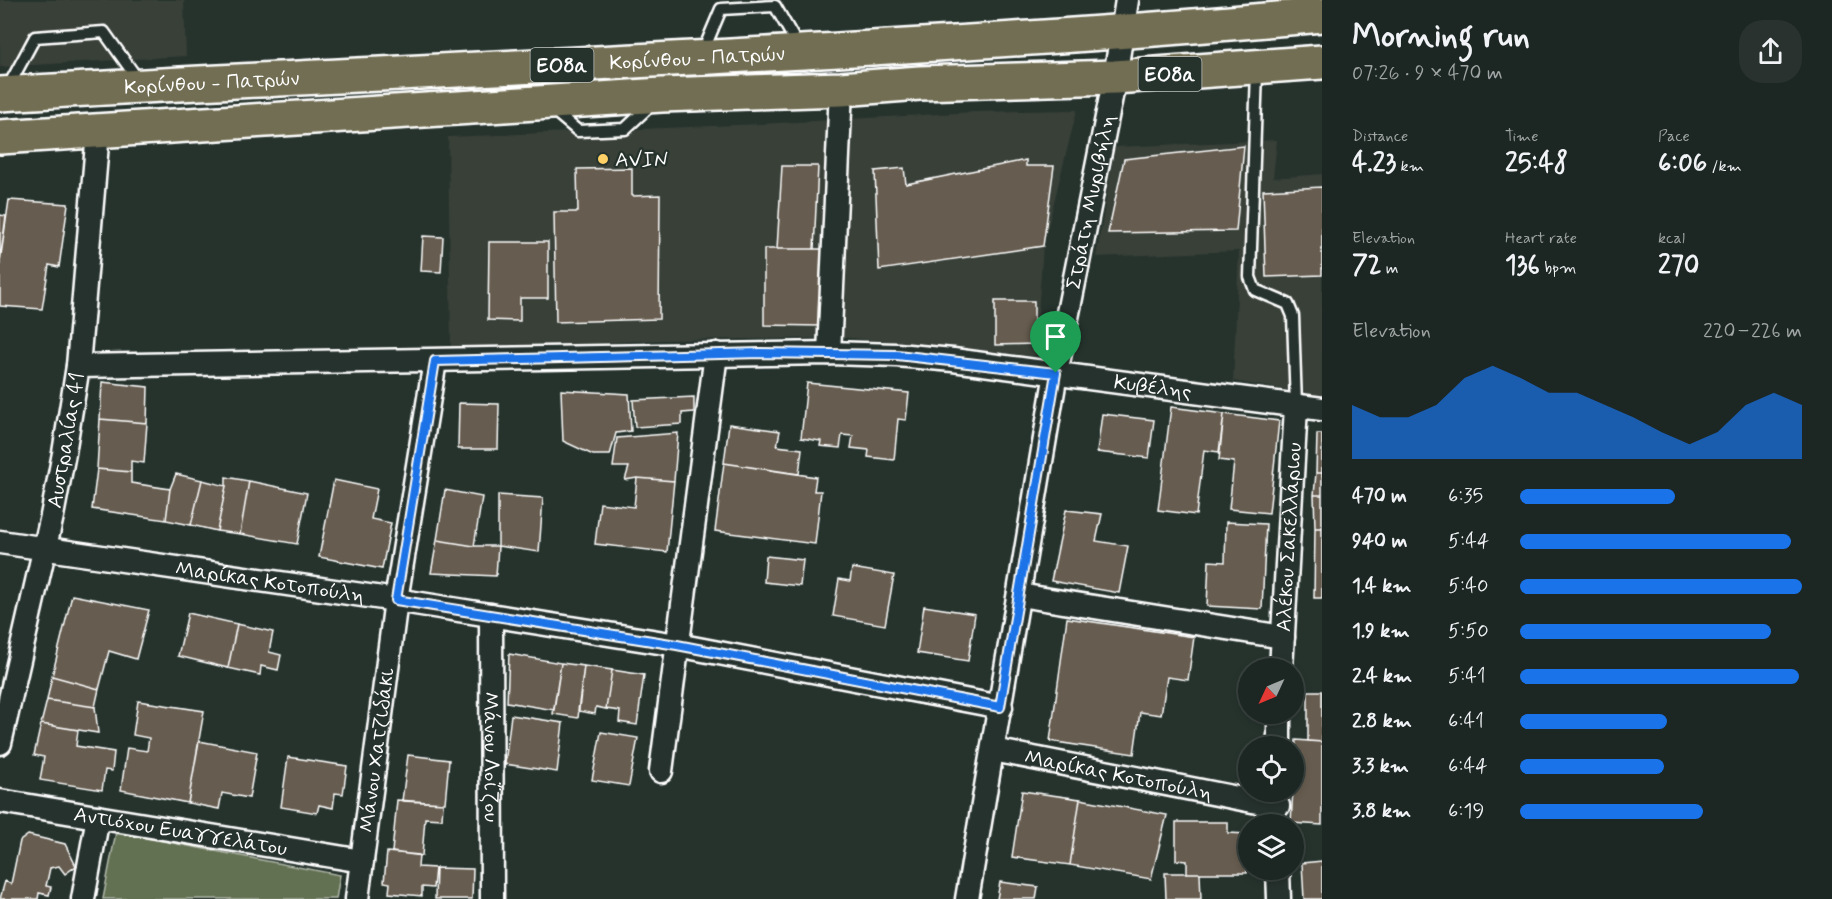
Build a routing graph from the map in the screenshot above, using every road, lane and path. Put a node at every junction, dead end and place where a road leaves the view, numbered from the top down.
1 (1322, 15) edge
2 (1125, 16) edge
3 (801, 52) junction
4 (700, 58) junction
5 (1322, 62) edge
6 (1257, 68) junction
7 (1115, 77) junction
8 (142, 86) junction
9 (842, 89) junction
10 (2, 94) edge
11 (98, 132) junction
12 (0, 138) edge
13 (829, 353) junction
14 (716, 354) junction
15 (435, 361) junction
16 (78, 366) junction
17 (1056, 373) junction
18 (1296, 406) junction
19 (1322, 410) edge
20 (0, 542) edge
21 (44, 549) junction
22 (1019, 595) junction
23 (396, 600) junction
24 (491, 615) junction
25 (1283, 637) junction
26 (677, 645) junction
27 (1282, 658) edge
28 (1000, 707) junction
29 (0, 743) edge
30 (993, 750) junction
31 (661, 771) dead end
32 (0, 801) edge
33 (1278, 808) edge
34 (98, 818) junction
35 (362, 861) junction
36 (1278, 880) edge
37 (83, 899) edge
38 (357, 899) edge
39 (492, 899) edge
40 (967, 899) edge
41 (1279, 899) edge

1 - 2 highway, Κορίνθου - Πατρών / ΕΟ8α
2 - 3 highway, Κορίνθου - Πατρών / ΕΟ8α
2 - 7 street, Στράτη Μυριβήλη
3 - 4 highway, Κορίνθου - Πατρών / ΕΟ8α
3 - 4 lane
4 - 8 highway, Κορίνθου - Πατρών / ΕΟ8α
5 - 6 highway, Κορίνθου - Πατρών / ΕΟ8α
6 - 7 highway, Κορίνθου - Πατρών / ΕΟ8α
6 - 18 lane
7 - 9 highway, Κορίνθου - Πατρών / ΕΟ8α
7 - 17 street, Στράτη Μυριβήλη
8 - 10 highway, Κορίνθου - Πατρών / ΕΟ8α
8 - 10 lane
9 - 11 highway, Κορίνθου - Πατρών / ΕΟ8α
9 - 13 street
11 - 12 highway, Κορίνθου - Πατρών / ΕΟ8α
11 - 16 street, Αυστραλίας 41
13 - 14 street, Κυβέλης
13 - 17 street, Κυβέλης
14 - 15 street, Κυβέλης
14 - 26 street
15 - 16 street, Κυβέλης
15 - 23 street, Μάνου Χατζιδάκι
16 - 21 street, Αυστραλίας 41
17 - 18 street, Κυβέλης
17 - 22 street, Στράτη Μυριβήλη
18 - 19 street, Κυβέλης
18 - 25 street, Αλέκου Σακελλάριου
20 - 21 street, Μαρίκας Κοτοπούλη
21 - 23 street, Μαρίκας Κοτοπούλη
21 - 29 street, Αυστραλίας 41
22 - 25 street
22 - 28 street, Στράτη Μυριβήλη
23 - 24 street, Μαρίκας Κοτοπούλη
23 - 35 street, Μάνου Χατζιδάκι
24 - 26 street, Μαρίκας Κοτοπούλη
24 - 39 street, Μάνου Λοΐζου
25 - 27 street, Αλέκου Σακελλάριου
26 - 28 street, Μαρίκας Κοτοπούλη
26 - 31 street
28 - 30 street, Στράτη Μυριβήλη
30 - 33 street, Μαρίκας Κοτοπούλη
30 - 40 street, Στράτη Μυριβήλη
32 - 34 street, Αντιόχου Ευαγγελάτου
34 - 35 street, Αντιόχου Ευαγγελάτου
34 - 37 street
35 - 38 street, Μάνου Χατζιδάκι
36 - 41 street

